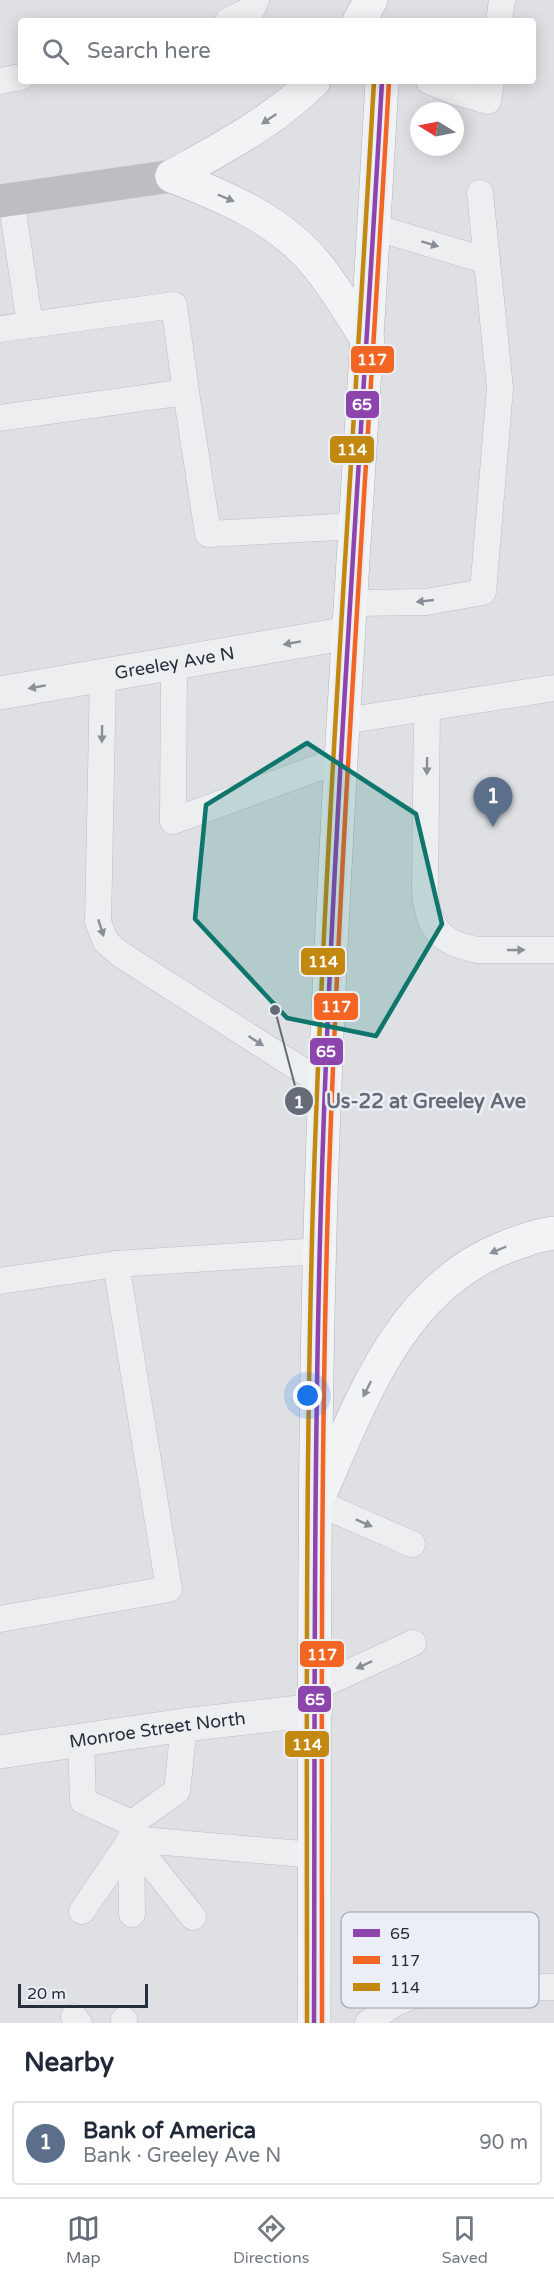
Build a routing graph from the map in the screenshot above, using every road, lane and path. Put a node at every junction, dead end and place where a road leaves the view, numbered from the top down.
1 (256, 0) edge
2 (371, 0) edge
3 (387, 0) edge
4 (502, 0) edge
5 (234, 18) edge
6 (361, 18) edge
7 (385, 18) edge
8 (499, 18) edge
9 (18, 77) edge
10 (0, 81) edge
11 (311, 84) edge
12 (382, 84) edge
13 (436, 84) edge
14 (490, 91) edge
15 (172, 176) junction
16 (480, 193) dead end
17 (6, 200) edge
18 (374, 226) junction
19 (487, 261) junction
20 (30, 325) junction
21 (0, 329) edge
22 (368, 341) junction
23 (186, 392) junction
24 (0, 418) edge
25 (356, 526) junction
26 (350, 618) junction
27 (174, 664) junction
28 (103, 675) junction
29 (554, 688) edge
30 (0, 693) edge
31 (427, 708) junction
32 (344, 721) junction
33 (342, 759) junction
34 (554, 950) edge
35 (325, 1085) junction
36 (554, 1233) edge
37 (320, 1251) junction
38 (116, 1264) junction
39 (0, 1281) edge
40 (316, 1502) junction
41 (412, 1544) dead end
42 (0, 1619) edge
43 (413, 1643) dead end
44 (316, 1699) junction
45 (184, 1725) junction
46 (81, 1740) junction
47 (0, 1752) edge
48 (132, 1831) junction
49 (314, 1855) junction
50 (82, 1911) dead end
51 (132, 1914) dead end
52 (193, 1917) dead end
53 (387, 2008) edge
54 (314, 2023) edge
55 (368, 2023) edge

1 - 5 lane
2 - 6 highway
3 - 7 highway
4 - 8 lane
9 - 10 lane
11 -> 15 highway
12 - 18 highway
13 - 14 lane
15 - 17 street
15 -> 22 highway
16 - 19 lane
17 - 20 lane
18 -> 19 lane
18 - 22 highway
19 -> 26 lane
20 - 21 lane
20 - 23 lane
22 - 25 highway
23 - 24 lane
23 - 25 lane
25 - 26 highway
26 -> 27 street, Greeley Ave N
26 - 32 highway
27 - 28 street, Greeley Ave N
27 - 33 lane
28 -> 30 street, Greeley Ave N
28 -> 35 lane
29 - 31 lane
31 - 32 lane
31 -> 34 lane
32 - 33 highway
33 - 35 highway
35 - 37 highway
36 -> 40 highway
37 - 38 lane
37 - 40 highway
38 - 39 lane
38 - 42 lane
40 -> 41 lane
40 - 44 highway
43 -> 44 lane
44 - 45 street, Monroe Street North
44 - 49 highway
45 - 46 street, Monroe Street North
45 - 48 lane
46 - 47 street, Monroe Street North
46 - 48 lane
48 - 49 lane
48 - 50 lane
48 - 51 lane
48 - 52 lane
49 - 54 highway
53 - 55 lane

